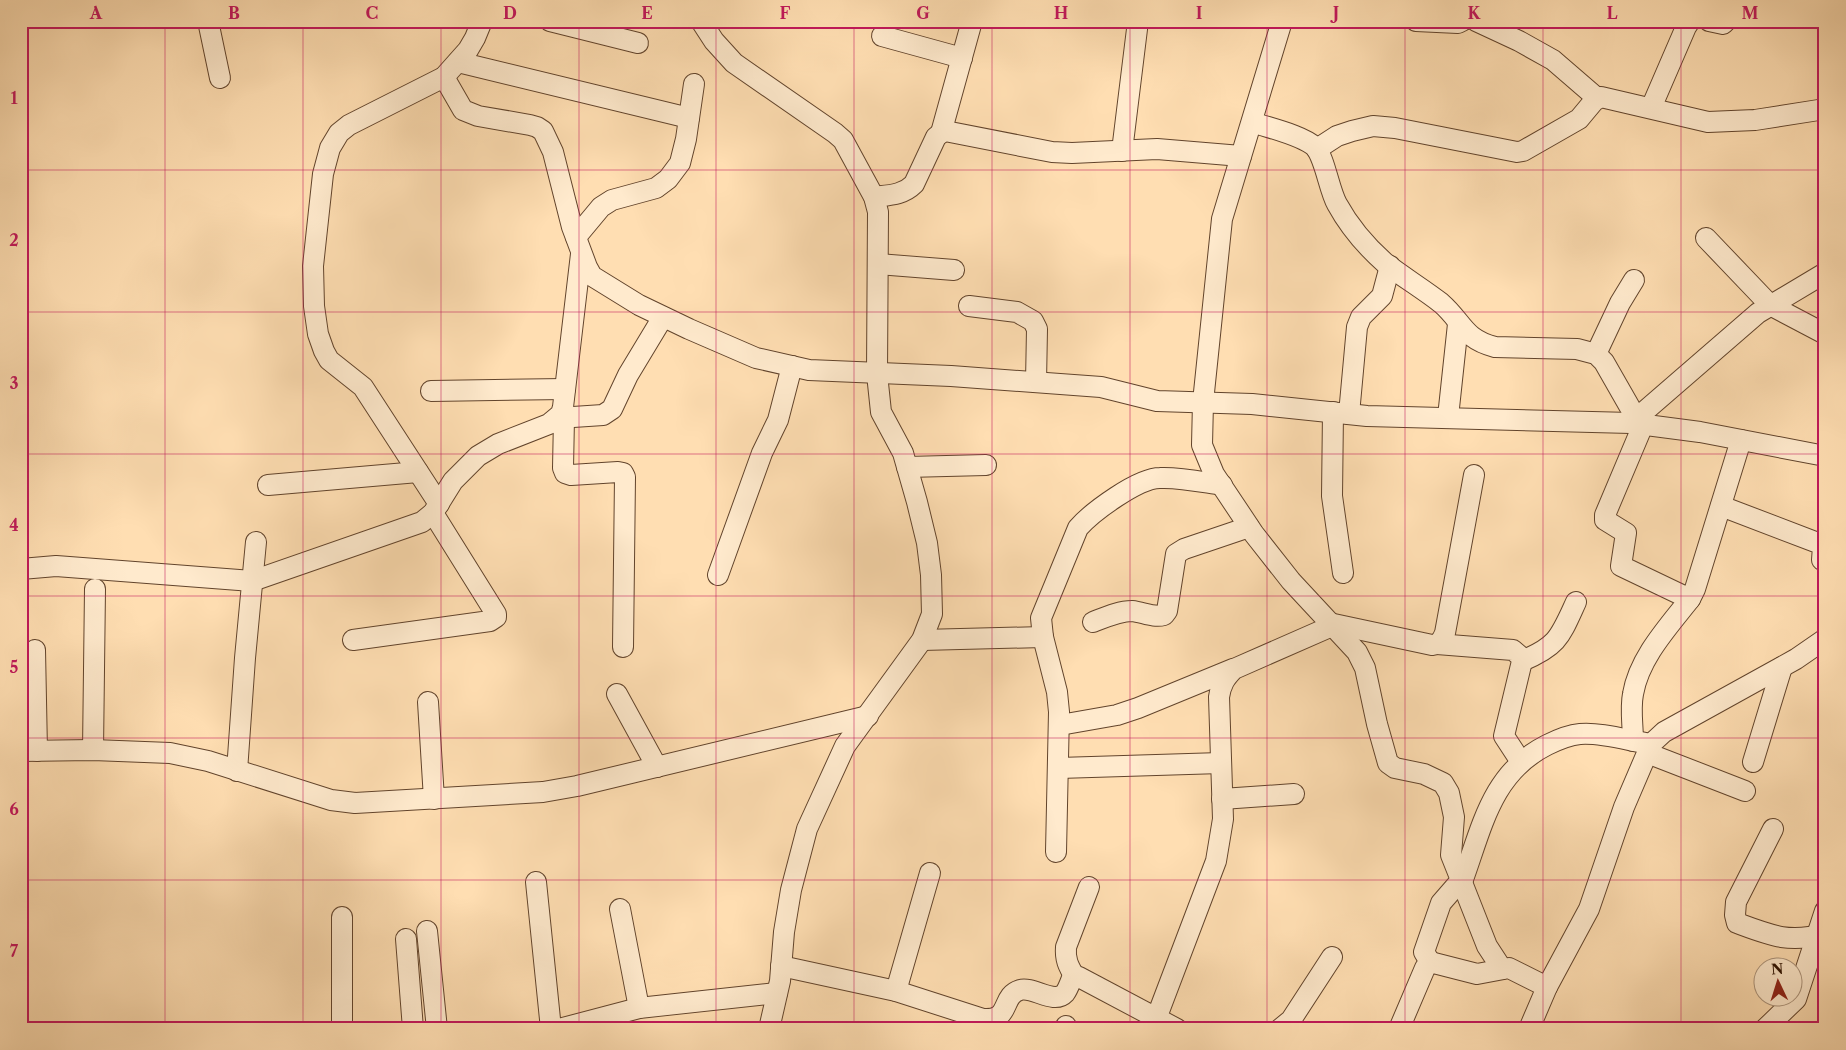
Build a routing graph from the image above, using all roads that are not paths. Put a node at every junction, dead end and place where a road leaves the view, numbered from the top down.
1 (208, 21) edge
2 (482, 21) edge
3 (550, 21) edge
4 (701, 21) edge
5 (972, 21) edge
6 (1138, 21) edge
7 (1282, 21) edge
8 (1416, 21) edge
9 (1462, 21) edge
10 (1476, 21) edge
11 (1690, 21) edge
12 (1709, 21) edge
13 (1726, 21) edge
14 (882, 36) dead end
15 (638, 42) dead end
16 (962, 58) junction
17 (451, 70) junction
18 (220, 78) dead end
19 (694, 84) dead end
20 (1597, 98) junction
21 (1651, 108) junction
22 (1825, 109) edge
23 (689, 118) junction
24 (1252, 122) junction
25 (941, 133) junction
26 (1316, 149) junction
27 (1122, 150) junction
28 (1241, 156) junction
29 (874, 197) junction
30 (1706, 238) dead end
31 (578, 245) junction
32 (878, 264) junction
33 (1390, 266) junction
34 (954, 270) dead end
35 (1825, 273) edge
36 (1634, 280) dead end
37 (1770, 305) junction
38 (969, 306) dead end
39 (663, 317) junction
40 (1458, 324) junction
41 (1825, 334) edge
42 (1596, 354) junction
43 (792, 366) junction
44 (877, 374) junction
45 (1036, 382) junction
46 (565, 389) junction
47 (431, 392) dead end
48 (1203, 402) junction
49 (1341, 413) junction
50 (1448, 417) junction
51 (561, 418) junction
52 (1637, 422) junction
53 (1740, 440) junction
54 (1825, 456) edge
55 (986, 465) dead end
56 (907, 467) junction
57 (418, 472) junction
58 (1474, 475) dead end
59 (268, 484) dead end
60 (1222, 485) junction
61 (1721, 506) junction
62 (436, 509) junction
63 (1249, 527) junction
64 (256, 542) dead end
65 (1825, 561) edge
66 (21, 568) edge
67 (1343, 573) dead end
68 (718, 575) dead end
69 (252, 581) junction
70 (95, 589) dead end
71 (1690, 599) junction
72 (1576, 602) dead end
73 (1093, 622) dead end
74 (1330, 625) junction
75 (1043, 637) junction
76 (1825, 639) edge
77 (353, 640) dead end
78 (922, 640) junction
79 (1437, 644) junction
80 (623, 647) dead end
81 (35, 650) dead end
82 (1522, 661) junction
83 (1782, 666) junction
84 (1234, 669) junction
85 (617, 694) dead end
86 (428, 702) dead end
87 (868, 716) junction
88 (1060, 725) junction
89 (1644, 746) junction
90 (93, 750) junction
91 (29, 751) edge
92 (1522, 762) junction
93 (1752, 762) dead end
94 (1221, 763) junction
95 (657, 767) junction
96 (1059, 768) junction
97 (237, 771) junction
98 (1745, 790) dead end
99 (1294, 794) dead end
100 (434, 799) junction
101 (1222, 799) junction
102 (1773, 829) dead end
103 (1056, 852) dead end
104 (930, 873) dead end
105 (1462, 881) junction
106 (536, 882) dead end
107 (1088, 888) dead end
108 (620, 909) dead end
109 (1825, 910) edge
110 (342, 917) dead end
111 (427, 931) dead end
112 (1820, 935) edge
113 (406, 939) dead end
114 (1332, 957) dead end
115 (1430, 962) junction
116 (781, 966) junction
117 (1502, 969) junction
118 (1075, 977) junction
119 (1547, 986) junction
120 (896, 991) junction
121 (777, 993) junction
122 (639, 1008) junction
123 (1156, 1019) junction
124 (342, 1029) edge
125 (413, 1029) edge
126 (437, 1029) edge
127 (552, 1029) edge
128 (559, 1029) edge
129 (769, 1029) edge
130 (1177, 1029) edge
131 (1280, 1029) edge
132 (1399, 1029) edge
133 (1529, 1029) edge
134 (1765, 1029) edge

1 - 18 street
2 - 17 street
3 - 15 street
4 - 29 street
5 - 16 street
6 - 27 street
7 - 24 street
8 - 9 street
10 - 20 street
11 - 21 street
12 - 13 street
14 - 16 street
16 - 25 street
17 - 23 street
17 - 31 street
17 - 57 street
19 - 23 street
20 - 21 street
20 - 26 street
21 - 22 street
23 - 31 street
24 - 26 street
24 - 28 street
25 - 27 street
25 - 29 street
26 - 33 street
27 - 28 street
28 - 48 street
29 - 32 street
30 - 37 street
31 - 39 street
31 - 46 street
32 - 34 street
32 - 44 street
33 - 40 street
33 - 49 street
35 - 37 street
36 - 42 street
37 - 41 street
37 - 52 street
38 - 45 street
39 - 43 street
39 - 51 street
40 - 42 street
40 - 50 street
42 - 52 street
43 - 44 street
43 - 68 street
44 - 45 street
44 - 56 street
45 - 48 street
46 - 47 street
46 - 51 street
48 - 49 street
48 - 60 street
49 - 50 street
49 - 67 street
50 - 52 street
51 - 62 street
51 - 80 street
52 - 53 street
52 - 71 street
53 - 54 street
53 - 61 street
55 - 56 street
56 - 78 street
57 - 59 street
57 - 62 street
58 - 79 street
60 - 63 street
60 - 75 street
61 - 65 street
61 - 71 street
62 - 69 street
62 - 77 street
63 - 73 street
63 - 74 street
64 - 69 street
66 - 69 street
69 - 97 street
70 - 90 street
71 - 89 street
72 - 82 street
74 - 79 street
74 - 84 street
74 - 105 street
75 - 78 street
75 - 88 street
76 - 83 street
78 - 87 street
79 - 82 street
81 - 91 street
82 - 92 street
83 - 89 street
83 - 93 street
84 - 88 street
84 - 94 street
85 - 95 street
86 - 100 street
87 - 95 street
87 - 116 street
88 - 96 street
89 - 92 street
89 - 98 street
89 - 119 street
90 - 91 street
90 - 97 street
92 - 105 street
94 - 96 street
94 - 101 street
95 - 100 street
96 - 103 street
97 - 100 street
99 - 101 street
101 - 123 street
102 - 112 street
104 - 120 street
105 - 115 street
105 - 117 street
106 - 127 street
107 - 118 street
108 - 122 street
109 - 112 street
110 - 124 street
111 - 126 street
112 - 134 street
113 - 125 street
114 - 131 street
115 - 117 street
115 - 132 street
116 - 120 street
116 - 121 street
117 - 119 street
118 - 120 street
118 - 123 street
119 - 133 street
121 - 122 street
121 - 129 street
122 - 128 street
123 - 130 street

